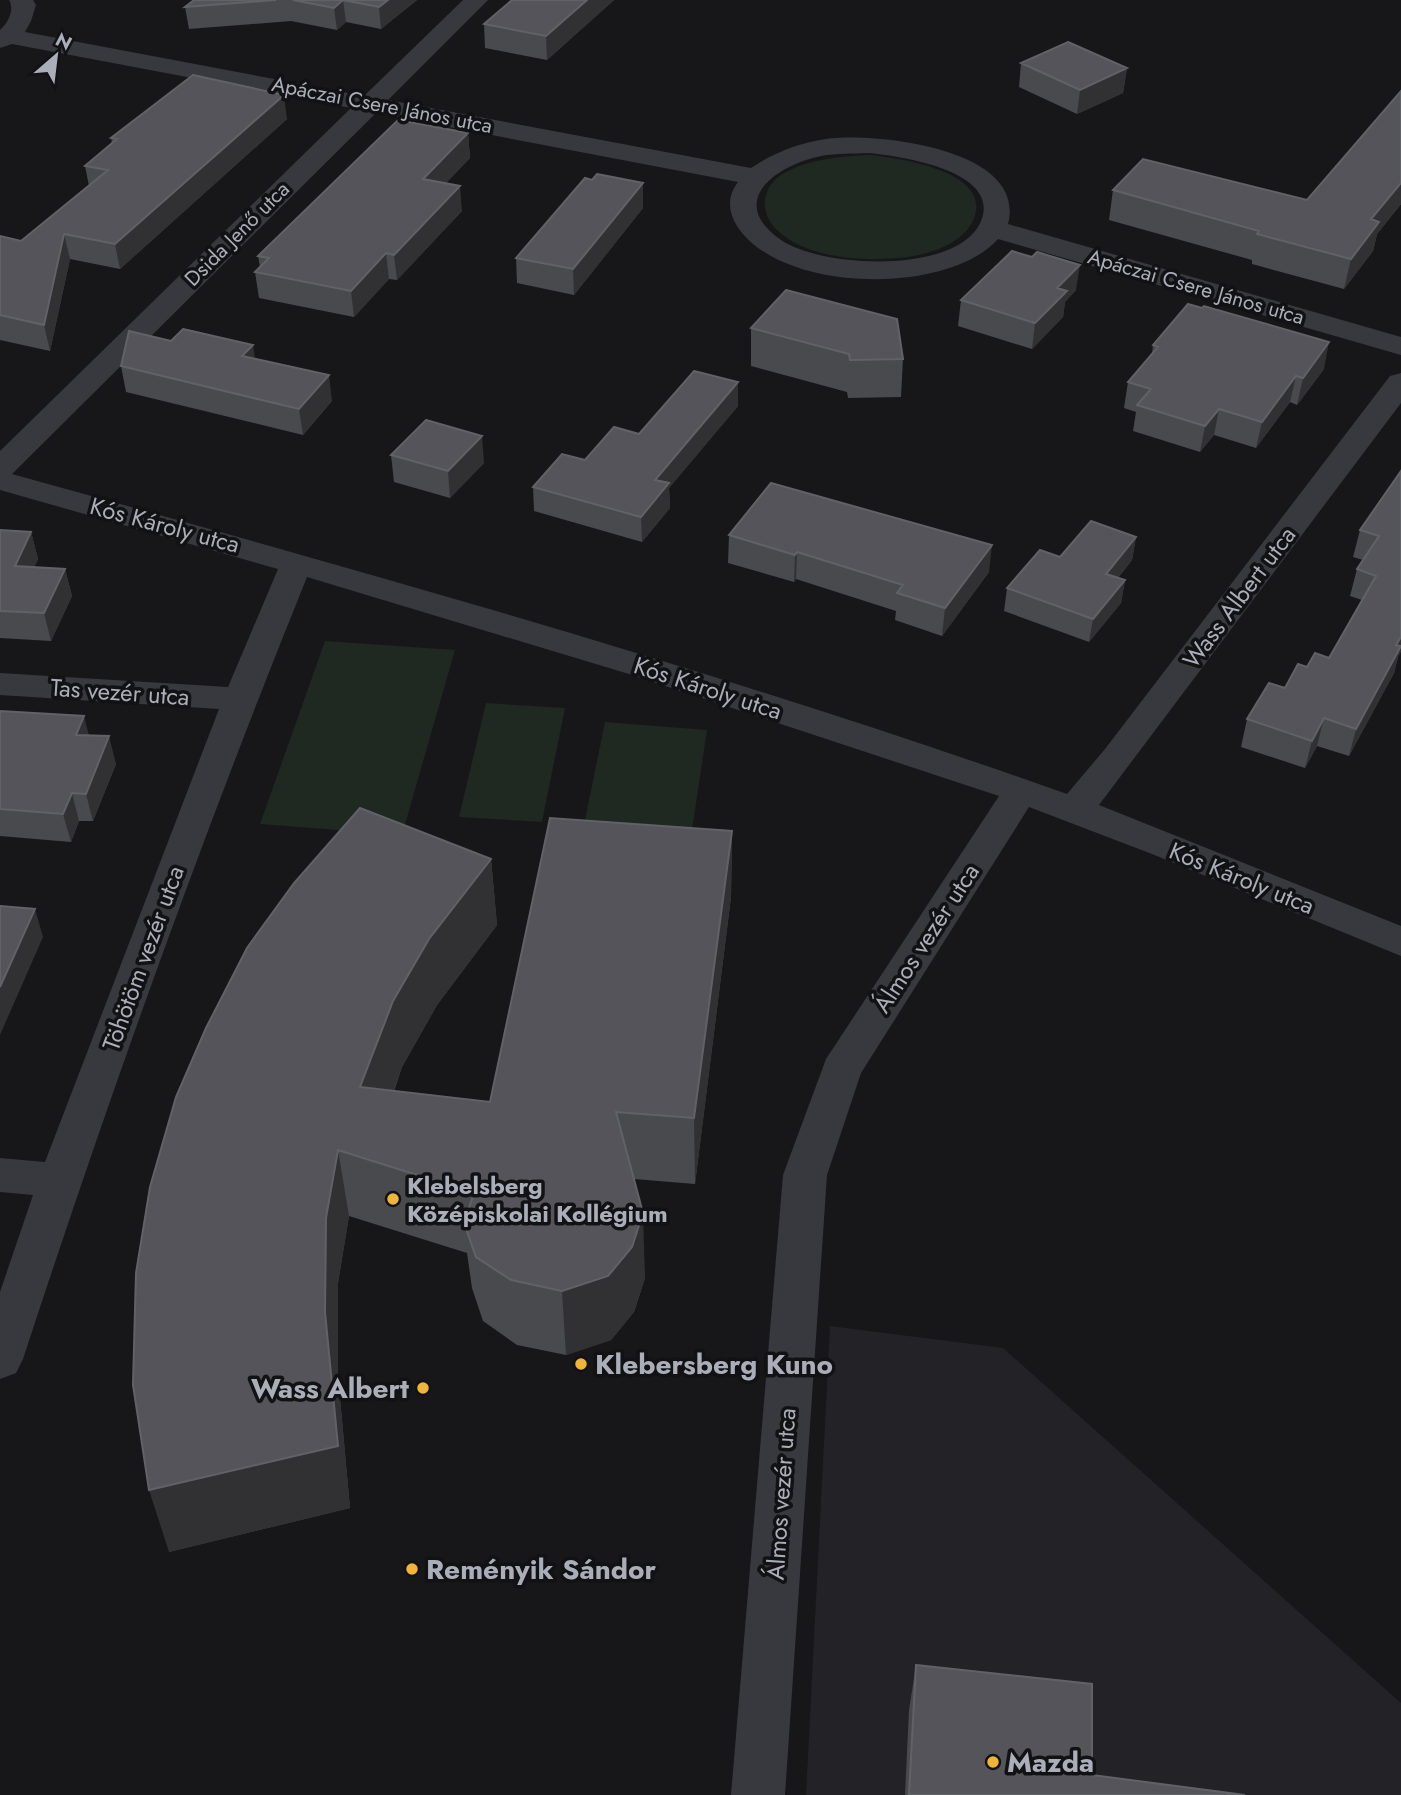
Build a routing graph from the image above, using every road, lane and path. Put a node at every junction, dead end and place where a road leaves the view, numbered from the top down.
1 (21, 0) edge
2 (475, 0) edge
3 (5, 39) edge
4 (370, 102) junction
5 (755, 177) junction
6 (991, 228) junction
7 (1401, 346) edge
8 (1401, 382) edge
9 (0, 468) edge
10 (0, 480) edge
11 (297, 562) junction
12 (0, 684) edge
13 (240, 699) junction
14 (1021, 791) junction
15 (1074, 810) junction
16 (1401, 942) edge
17 (0, 1175) edge
18 (60, 1180) junction
19 (0, 1359) edge
20 (758, 1795) edge

1 - 3 street
2 - 4 street, Dsida Jenő utca
3 - 4 street, Apáczai Csere János utca
4 - 5 street, Apáczai Csere János utca
4 - 9 street, Dsida Jenő utca
5 - 6 street
5 - 6 street
6 - 7 street, Apáczai Csere János utca
8 - 15 street, Wass Albert utca
10 - 11 street, Kós Károly utca
11 - 13 street, Töhötöm vezér utca
11 - 14 street, Kós Károly utca
12 - 13 street, Tas vezér utca
13 - 18 street, Töhötöm vezér utca
14 - 15 street, Kós Károly utca
14 - 20 street, Álmos vezér utca
15 - 16 street, Kós Károly utca
17 - 18 street
18 - 19 street, Töhötöm vezér utca

